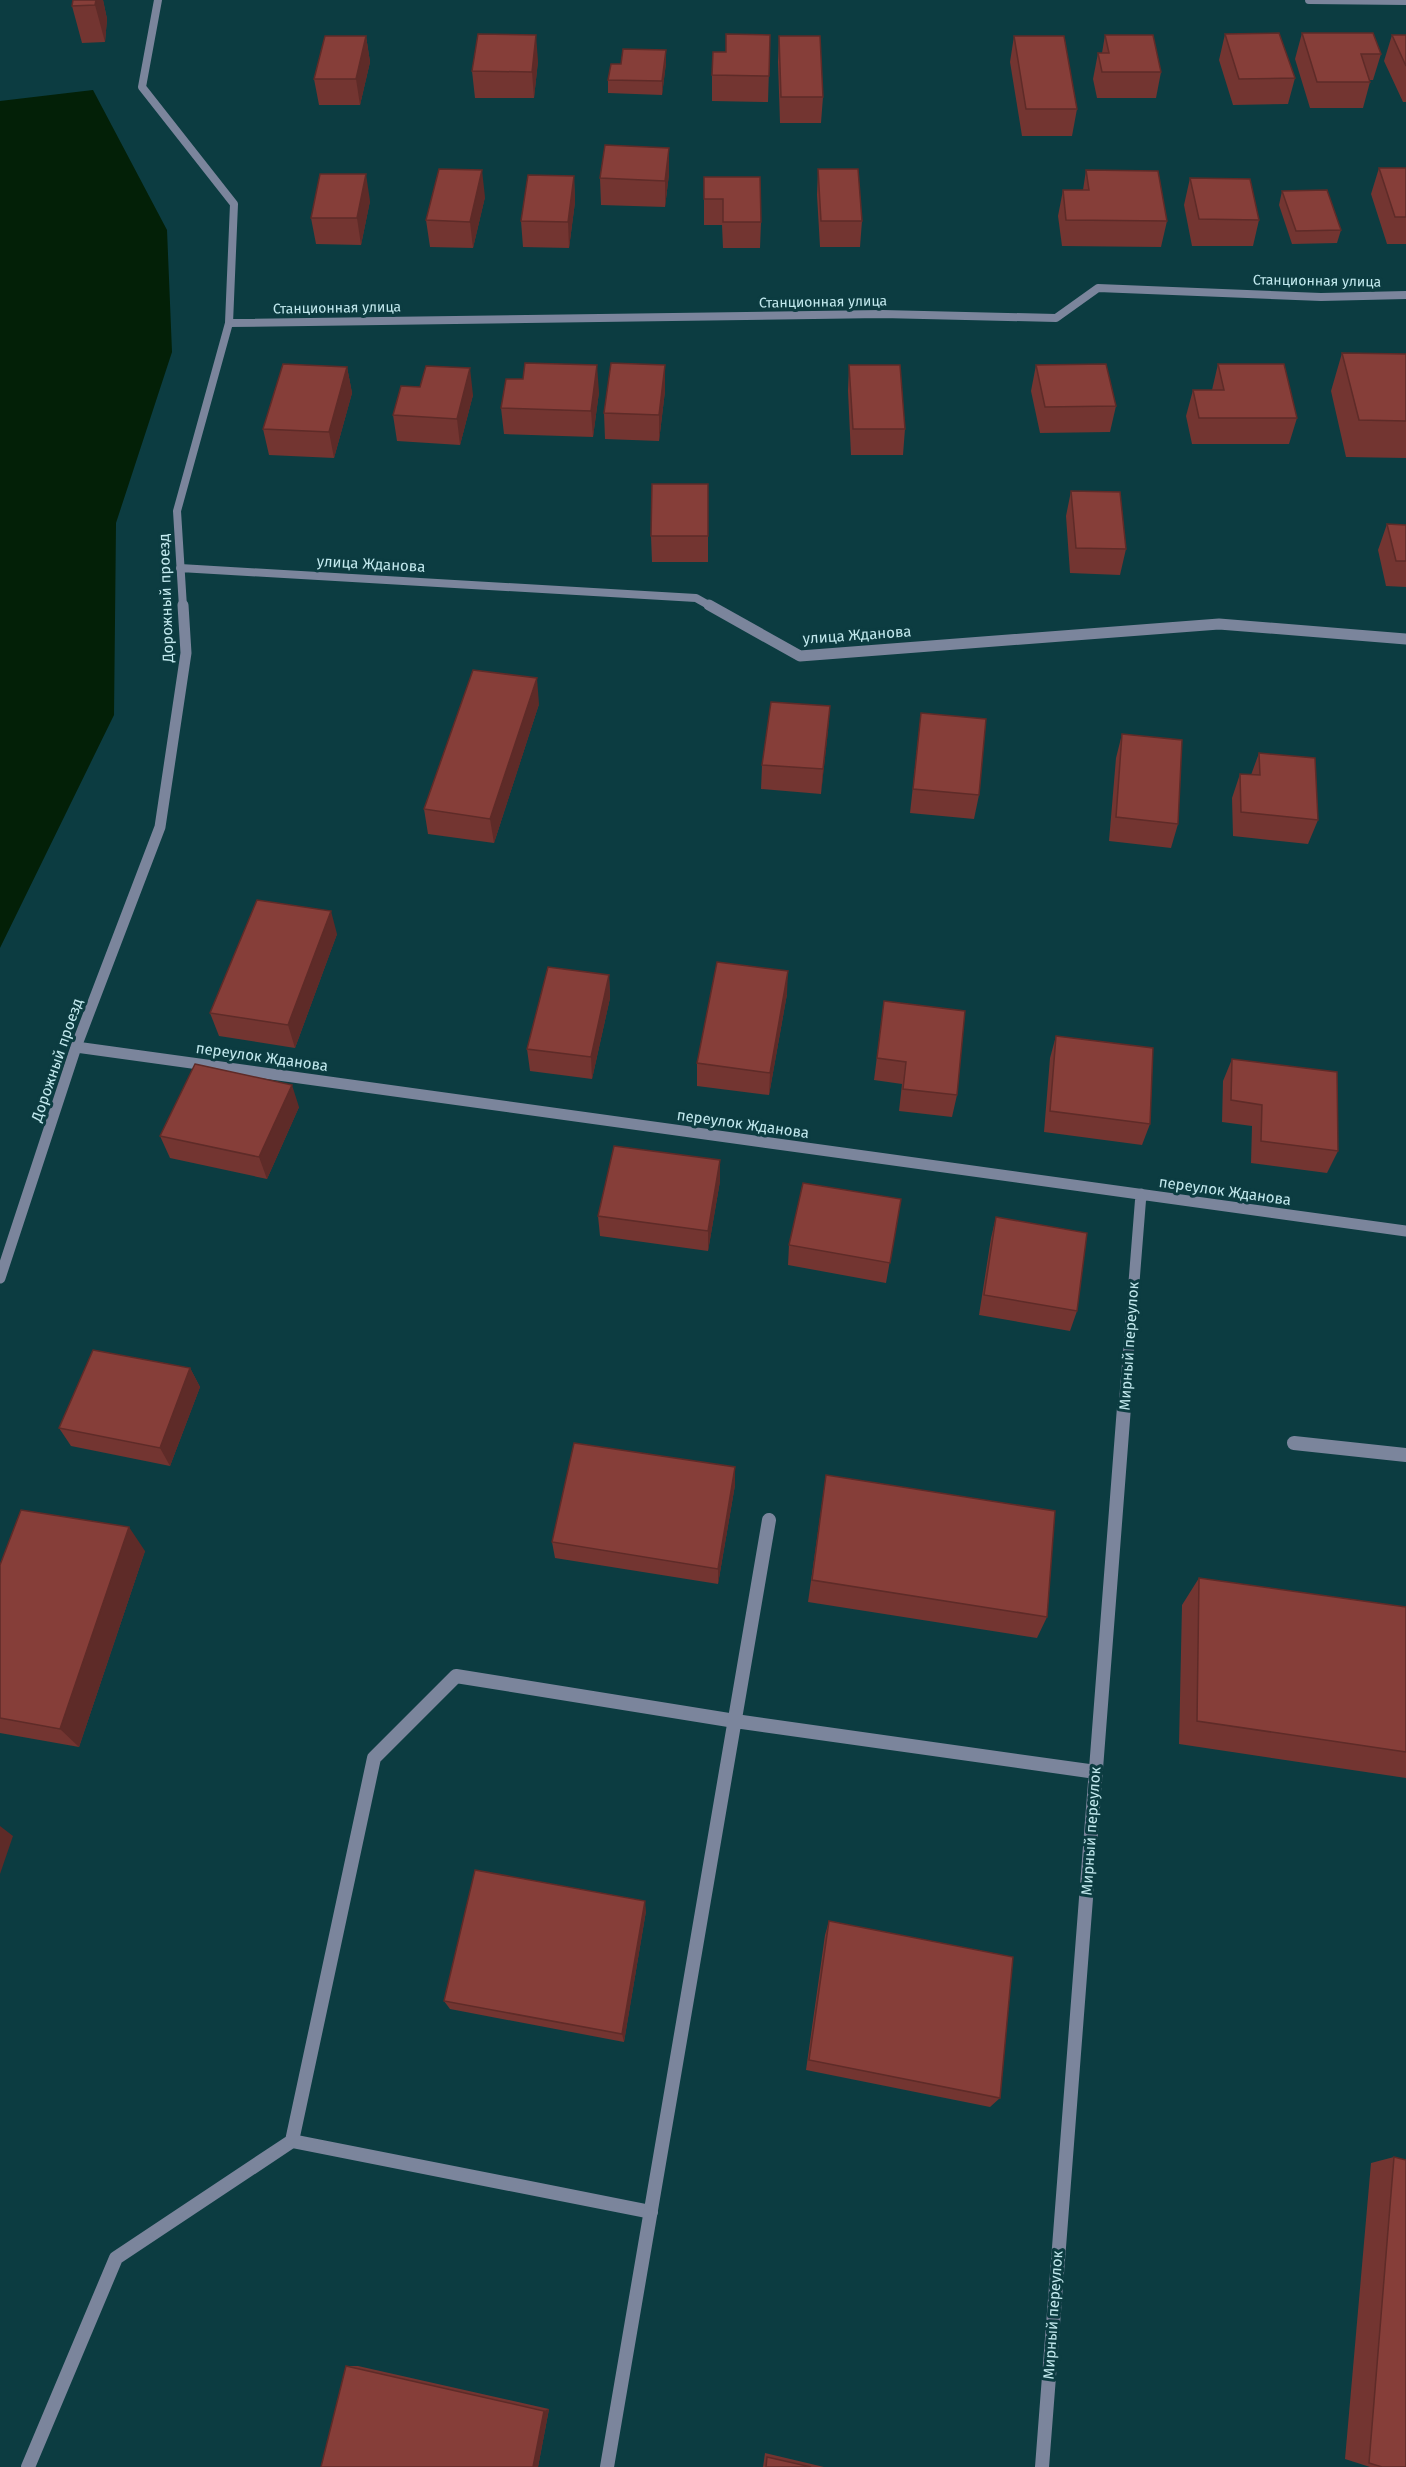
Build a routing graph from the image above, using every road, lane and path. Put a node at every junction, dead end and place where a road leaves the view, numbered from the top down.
1 (158, 0) edge
2 (1309, 0) edge
3 (1406, 1) edge
4 (1406, 295) edge
5 (229, 322) junction
6 (180, 568) junction
7 (1406, 639) edge
8 (76, 1047) junction
9 (1141, 1194) junction
10 (1406, 1231) edge
11 (0, 1278) edge
12 (1294, 1443) dead end
13 (1406, 1455) edge
14 (769, 1520) dead end
15 (735, 1721) junction
16 (1096, 1772) junction
17 (292, 2141) junction
18 (651, 2212) junction
19 (28, 2467) edge
20 (608, 2467) edge
21 (1042, 2467) edge

1 - 5 street, Дорожный проезд
2 - 3 street
4 - 5 street, Станционная улица
5 - 6 street, Дорожный проезд
6 - 7 street, улица Жданова
6 - 8 street, Дорожный проезд
8 - 9 street, переулок Жданова
8 - 11 street, Дорожный проезд
9 - 10 street, переулок Жданова
9 - 16 street, Мирный переулок
12 - 13 street
14 - 15 street
15 - 16 street
15 - 17 street
15 - 18 street
16 - 21 street, Мирный переулок
17 - 18 street
17 - 19 street
18 - 20 street

